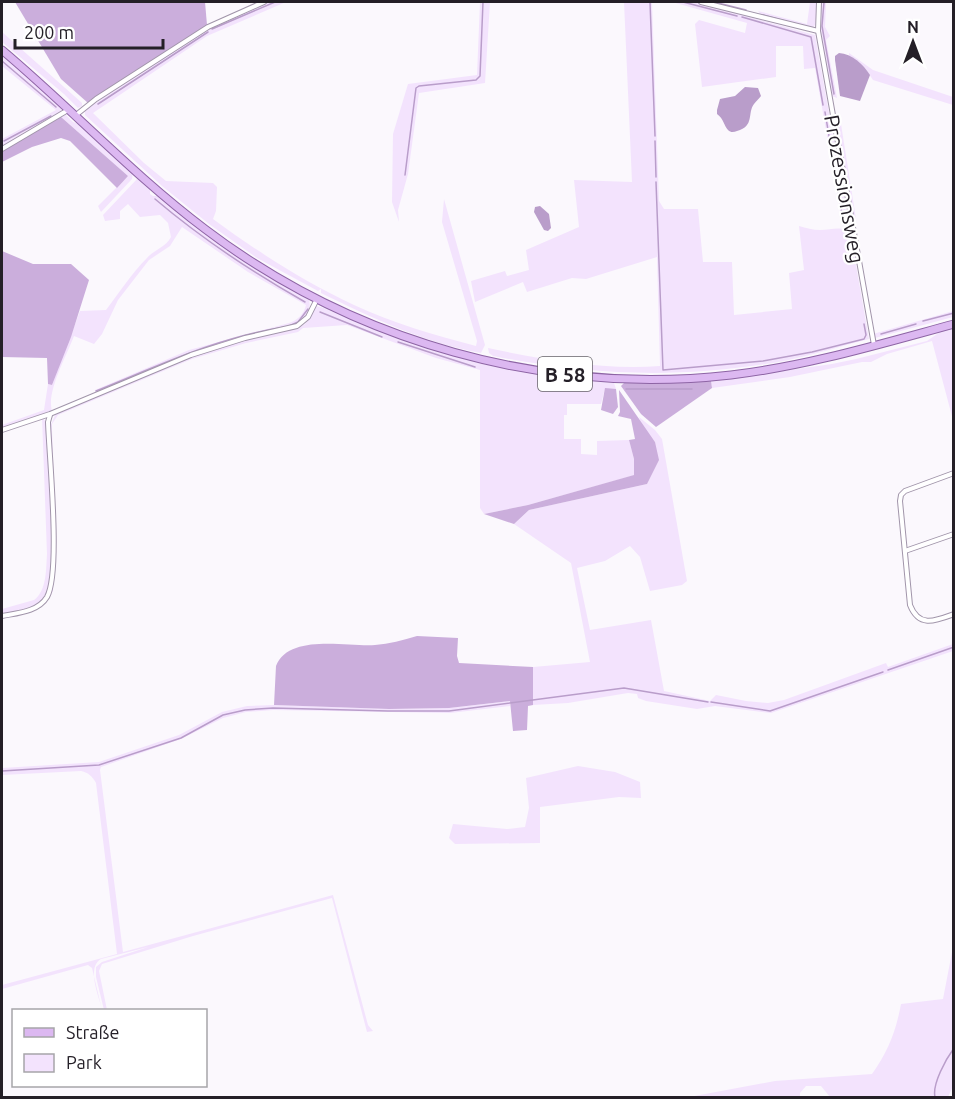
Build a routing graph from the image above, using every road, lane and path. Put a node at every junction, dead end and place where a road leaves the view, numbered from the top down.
1 (264, 2) edge
2 (701, 2) edge
3 (819, 2) edge
4 (818, 32) junction
5 (2, 50) edge
6 (69, 109) junction
7 (76, 115) junction
8 (2, 150) edge
9 (317, 299) junction
10 (954, 324) edge
11 (874, 346) junction
12 (50, 414) junction
13 (2, 430) edge
14 (954, 473) edge
15 (954, 534) edge
16 (905, 551) junction
17 (954, 614) edge
18 (2, 616) edge

1 - 7 street
2 - 4 street
3 - 4 street, Prozessionsweg
4 - 11 street, Prozessionsweg
5 - 6 main road, B 58
6 - 7 main road, B 58
6 - 8 street
7 - 9 main road, B 58
9 - 11 main road, B 58
9 - 12 street
10 - 11 main road, B 58
12 - 13 street
12 - 18 street
14 - 16 street
15 - 16 street
16 - 17 street

